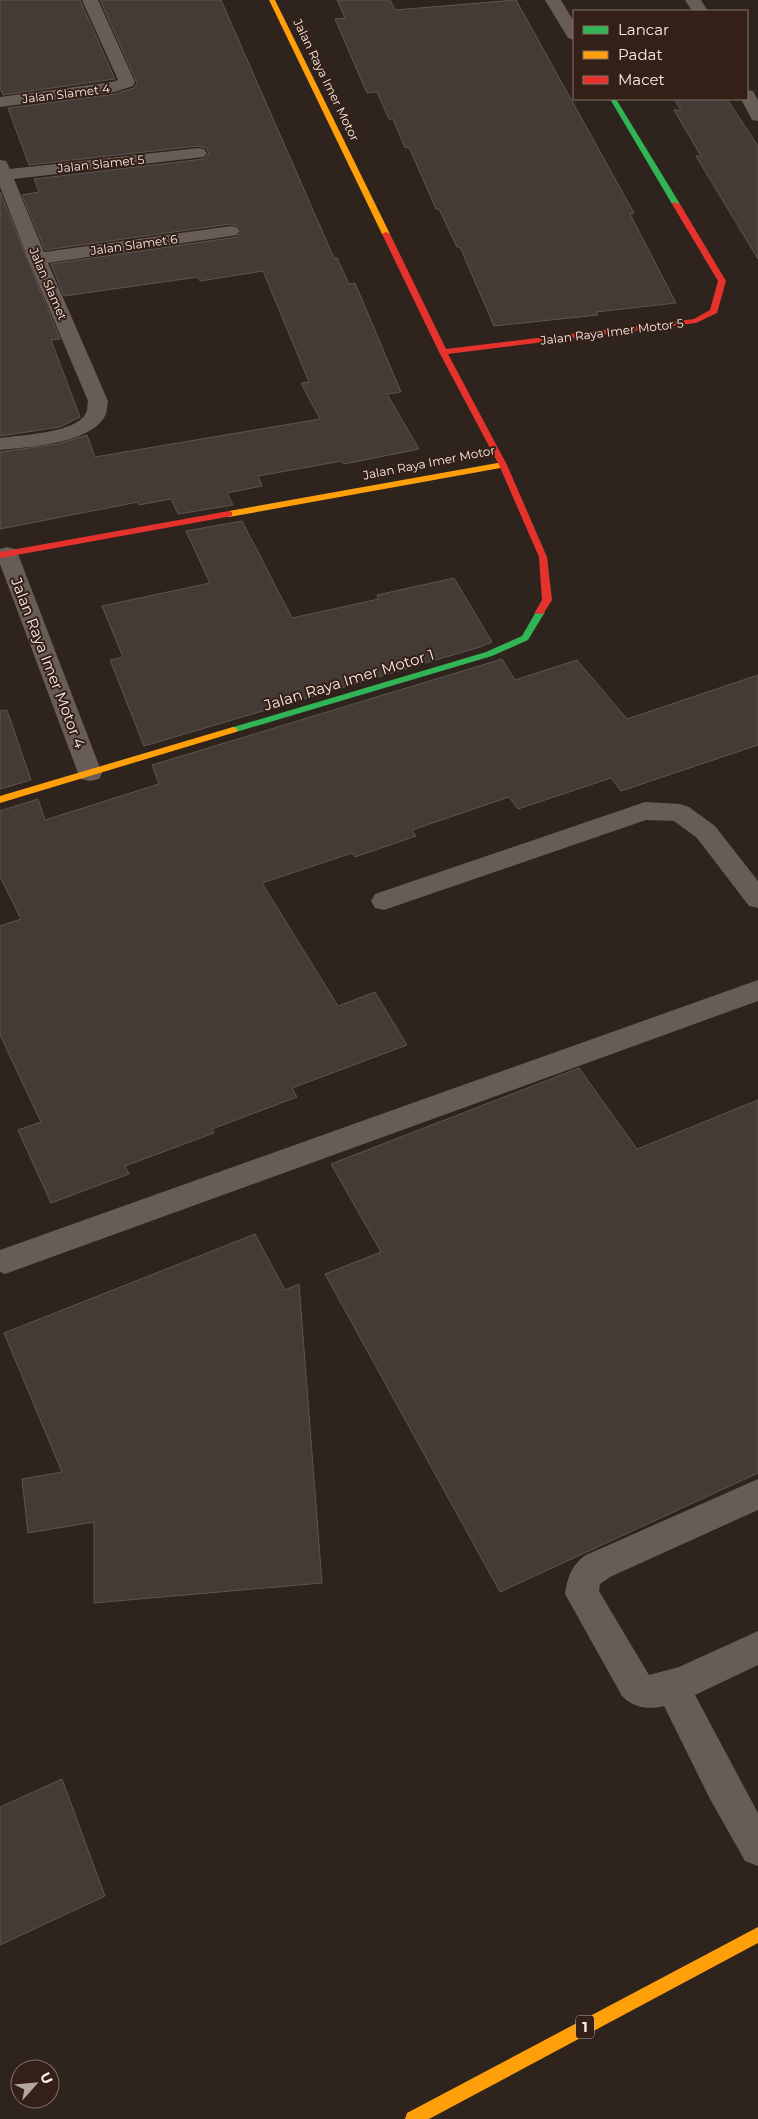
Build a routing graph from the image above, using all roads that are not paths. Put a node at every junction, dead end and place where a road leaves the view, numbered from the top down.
1 (90, 0) edge
2 (272, 0) edge
3 (553, 0) edge
4 (573, 33) edge
5 (748, 97) edge
6 (614, 100) edge
7 (0, 102) edge
8 (758, 116) edge
9 (198, 153) dead end
10 (2, 170) edge
11 (231, 231) dead end
12 (37, 259) junction
13 (443, 352) junction
14 (0, 444) edge
15 (503, 465) junction
16 (3, 555) edge
17 (90, 773) junction
18 (0, 800) edge
19 (758, 899) edge
20 (384, 901) dead end
21 (758, 990) edge
22 (5, 1261) dead end
23 (758, 1494) edge
24 (758, 1647) edge
25 (673, 1688) junction
26 (758, 1848) edge
27 (758, 1934) edge
28 (413, 2119) edge

1 - 7 street, Jalan Slamet 4
2 - 13 main road, Jalan Raya Imer Motor
3 - 4 street
5 - 8 street
6 - 13 main road, Jalan Raya Imer Motor 5
9 - 10 street, Jalan Slamet 5
10 - 12 street, Jalan Slamet
11 - 12 street, Jalan Slamet 6
12 - 14 street, Jalan Slamet
13 - 15 main road, Jalan Raya Imer Motor
15 - 16 main road, Jalan Raya Imer Motor
15 - 17 main road, Jalan Raya Imer Motor 1
16 - 17 street, Jalan Raya Imer Motor 4
17 - 18 main road, Jalan Raya Imer Motor 1
19 - 20 street
21 - 22 street
23 - 25 street
24 - 25 street
25 - 26 street
27 - 28 main road, 1

